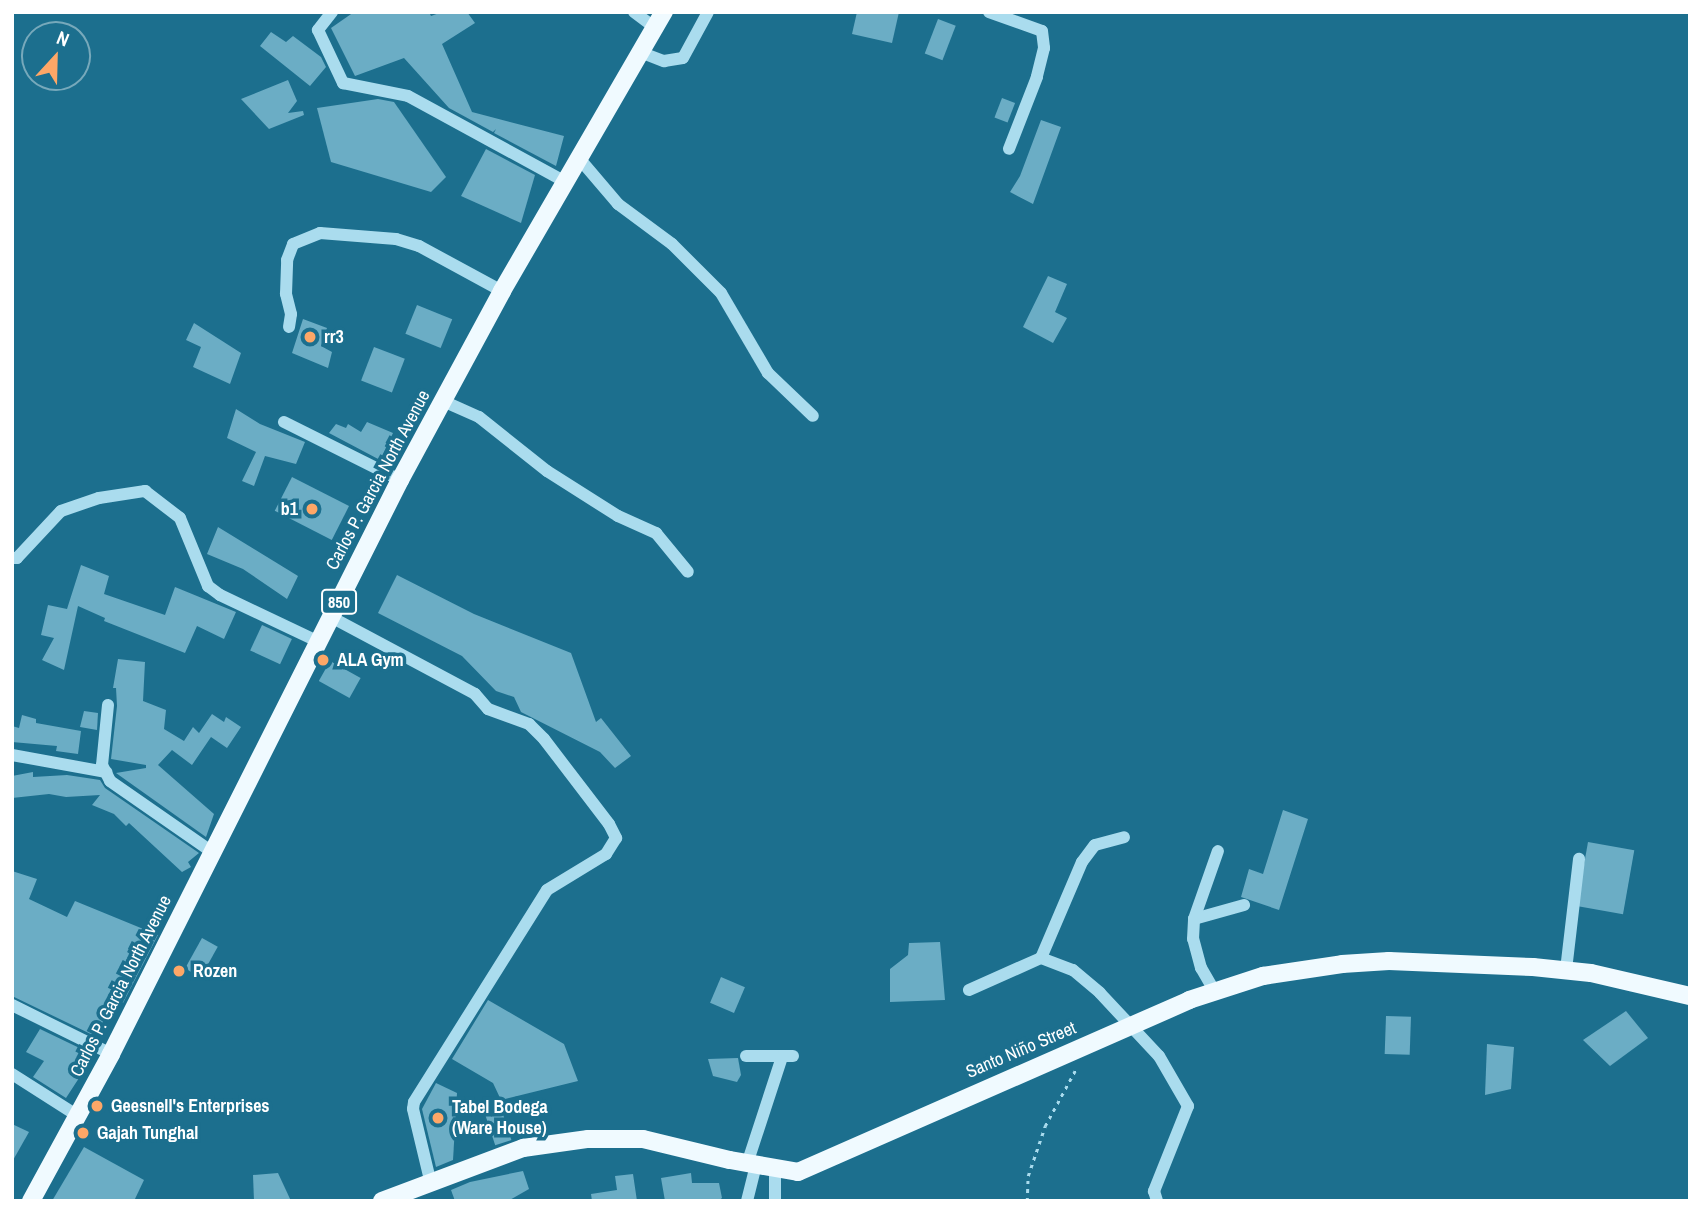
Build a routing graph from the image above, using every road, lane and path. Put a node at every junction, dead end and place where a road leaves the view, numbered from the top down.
1 (332, 12) edge
2 (634, 12) edge
3 (708, 12) edge
4 (989, 12) edge
5 (659, 20) edge
6 (640, 52) junction
7 (1009, 149) dead end
8 (578, 157) junction
9 (564, 181) junction
10 (502, 290) junction
11 (289, 327) dead end
12 (443, 401) junction
13 (813, 416) dead end
14 (284, 422) dead end
15 (400, 480) junction
16 (12, 558) edge
17 (688, 572) dead end
18 (331, 617) junction
19 (319, 642) junction
20 (107, 705) dead end
21 (12, 755) edge
22 (106, 772) junction
23 (1124, 837) dead end
24 (1218, 851) dead end
25 (212, 852) junction
26 (1579, 859) dead end
27 (1244, 905) dead end
28 (1195, 919) junction
29 (1041, 958) junction
30 (1566, 970) junction
31 (969, 990) dead end
32 (1215, 992) junction
33 (1690, 996) edge
34 (12, 1005) edge
35 (1129, 1026) junction
36 (111, 1054) junction
37 (746, 1056) dead end
38 (1077, 1066) dead end
39 (12, 1074) edge
40 (78, 1116) junction
41 (751, 1165) junction
42 (775, 1169) junction
43 (430, 1180) junction
44 (31, 1201) edge
45 (382, 1201) edge
46 (747, 1201) edge
47 (775, 1201) edge
48 (1027, 1201) edge
49 (1157, 1201) edge

1 - 9 street
2 - 5 street
3 - 6 street
4 - 7 street
5 - 6 main road, Carlos P. Garcia North Avenue / 850
6 - 8 main road, Carlos P. Garcia North Avenue / 850
8 - 9 main road, Carlos P. Garcia North Avenue / 850
8 - 13 street
9 - 10 main road, Carlos P. Garcia North Avenue / 850
10 - 11 street
10 - 12 main road, Carlos P. Garcia North Avenue / 850
12 - 15 main road, Carlos P. Garcia North Avenue / 850
12 - 17 street
14 - 15 street
15 - 18 main road, Carlos P. Garcia North Avenue / 850
16 - 19 street
18 - 19 main road, Carlos P. Garcia North Avenue / 850
18 - 43 street
19 - 25 main road, Carlos P. Garcia North Avenue / 850
20 - 22 street
21 - 22 street
22 - 25 street
23 - 29 street
24 - 28 street
25 - 36 main road, Carlos P. Garcia North Avenue / 850
26 - 30 street
27 - 28 street
28 - 32 street
29 - 31 street
29 - 35 street
30 - 32 main road, Santo Niño Street
30 - 33 main road, Santo Niño Street
32 - 35 main road, Santo Niño Street
34 - 36 street
35 - 42 main road, Santo Niño Street
35 - 49 street
36 - 40 main road, Carlos P. Garcia North Avenue / 850
37 - 41 street
38 - 48 path
39 - 40 street
40 - 44 main road, Carlos P. Garcia North Avenue / 850
41 - 42 main road, Santo Niño Street
41 - 43 main road, Santo Niño Street
41 - 46 street
42 - 47 street
43 - 45 main road, Santo Niño Street

